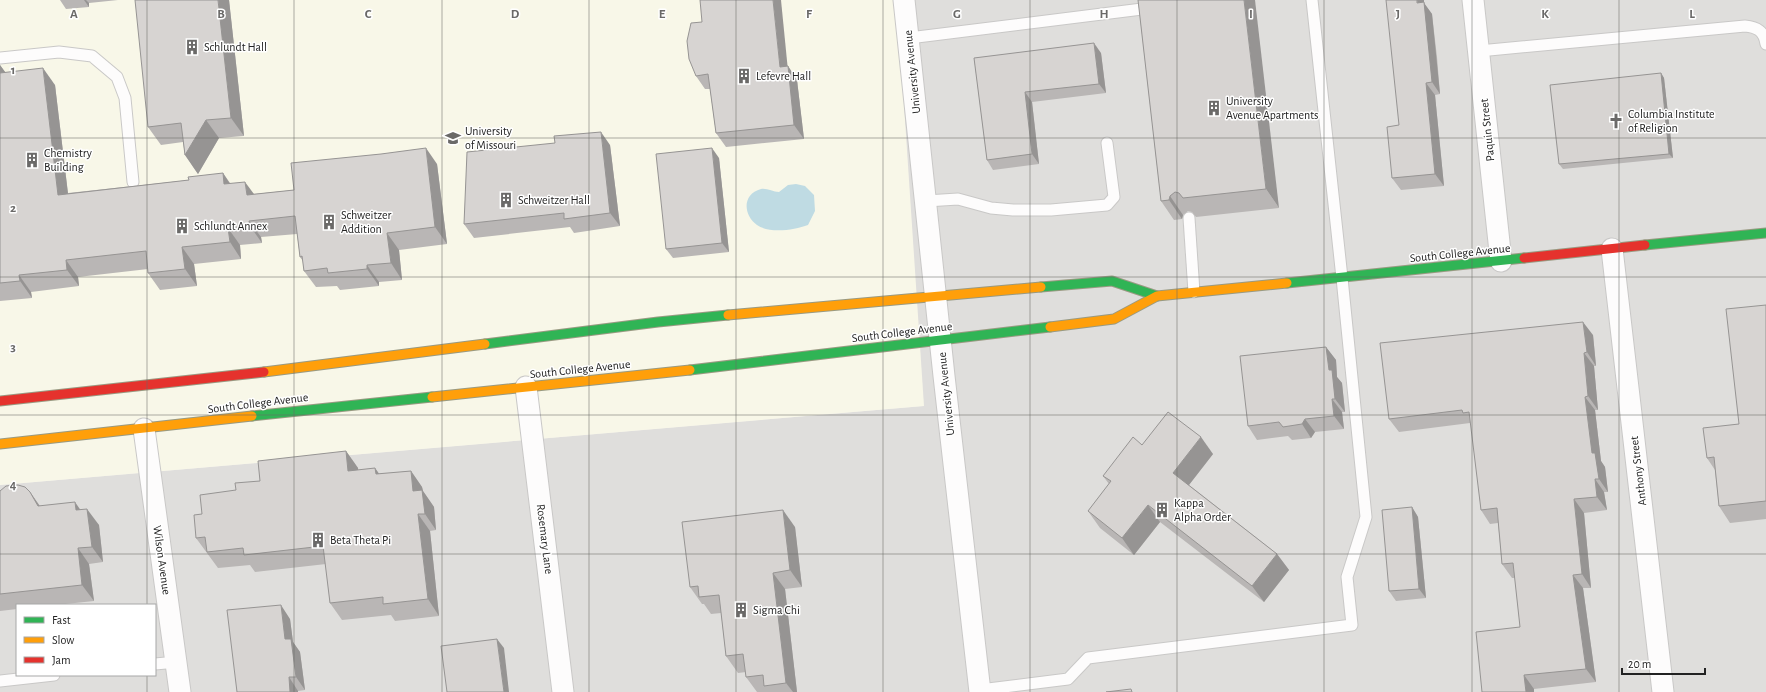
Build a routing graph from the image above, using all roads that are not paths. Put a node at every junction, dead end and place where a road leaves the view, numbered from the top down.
1 (904, 0) edge
2 (1312, 0) edge
3 (1473, 0) edge
4 (1150, 8) edge
5 (909, 38) junction
6 (1766, 44) edge
7 (1479, 51) junction
8 (0, 58) edge
9 (1107, 143) dead end
10 (133, 182) dead end
11 (926, 201) junction
12 (1189, 218) edge
13 (1766, 233) edge
14 (1612, 249) junction
15 (1501, 261) junction
16 (1342, 278) junction
17 (1194, 292) junction
18 (936, 296) junction
19 (1157, 296) junction
20 (940, 340) junction
21 (526, 387) junction
22 (0, 401) edge
23 (144, 429) junction
24 (0, 444) edge
25 (176, 662) junction
26 (156, 664) edge
27 (45, 676) edge
28 (0, 681) edge
29 (980, 691) edge
30 (180, 692) edge
31 (563, 692) edge
32 (1663, 692) edge

1 - 5 street, University Avenue
2 - 16 lane
3 - 7 street, Paquin Street
4 - 5 lane
5 - 11 street, University Avenue
6 - 7 lane
7 - 15 street, Paquin Street
8 - 10 lane
9 - 11 lane
11 - 18 street, University Avenue
12 - 17 lane
13 - 14 main road, South College Avenue
14 - 15 main road, South College Avenue
14 - 32 street, Anthony Street
15 - 16 main road, South College Avenue
16 - 17 main road, South College Avenue
16 - 29 lane
17 - 19 main road, South College Avenue
18 - 19 main road, South College Avenue
18 - 20 street, University Avenue
18 - 22 main road, South College Avenue
19 - 20 main road, South College Avenue
20 - 21 main road, South College Avenue
20 - 29 street, University Avenue
21 - 23 main road, South College Avenue
21 - 31 street, Rosemary Lane
23 - 24 main road, South College Avenue
23 - 25 street, Wilson Avenue
25 - 26 lane
25 - 30 street, Wilson Avenue
27 - 28 lane

